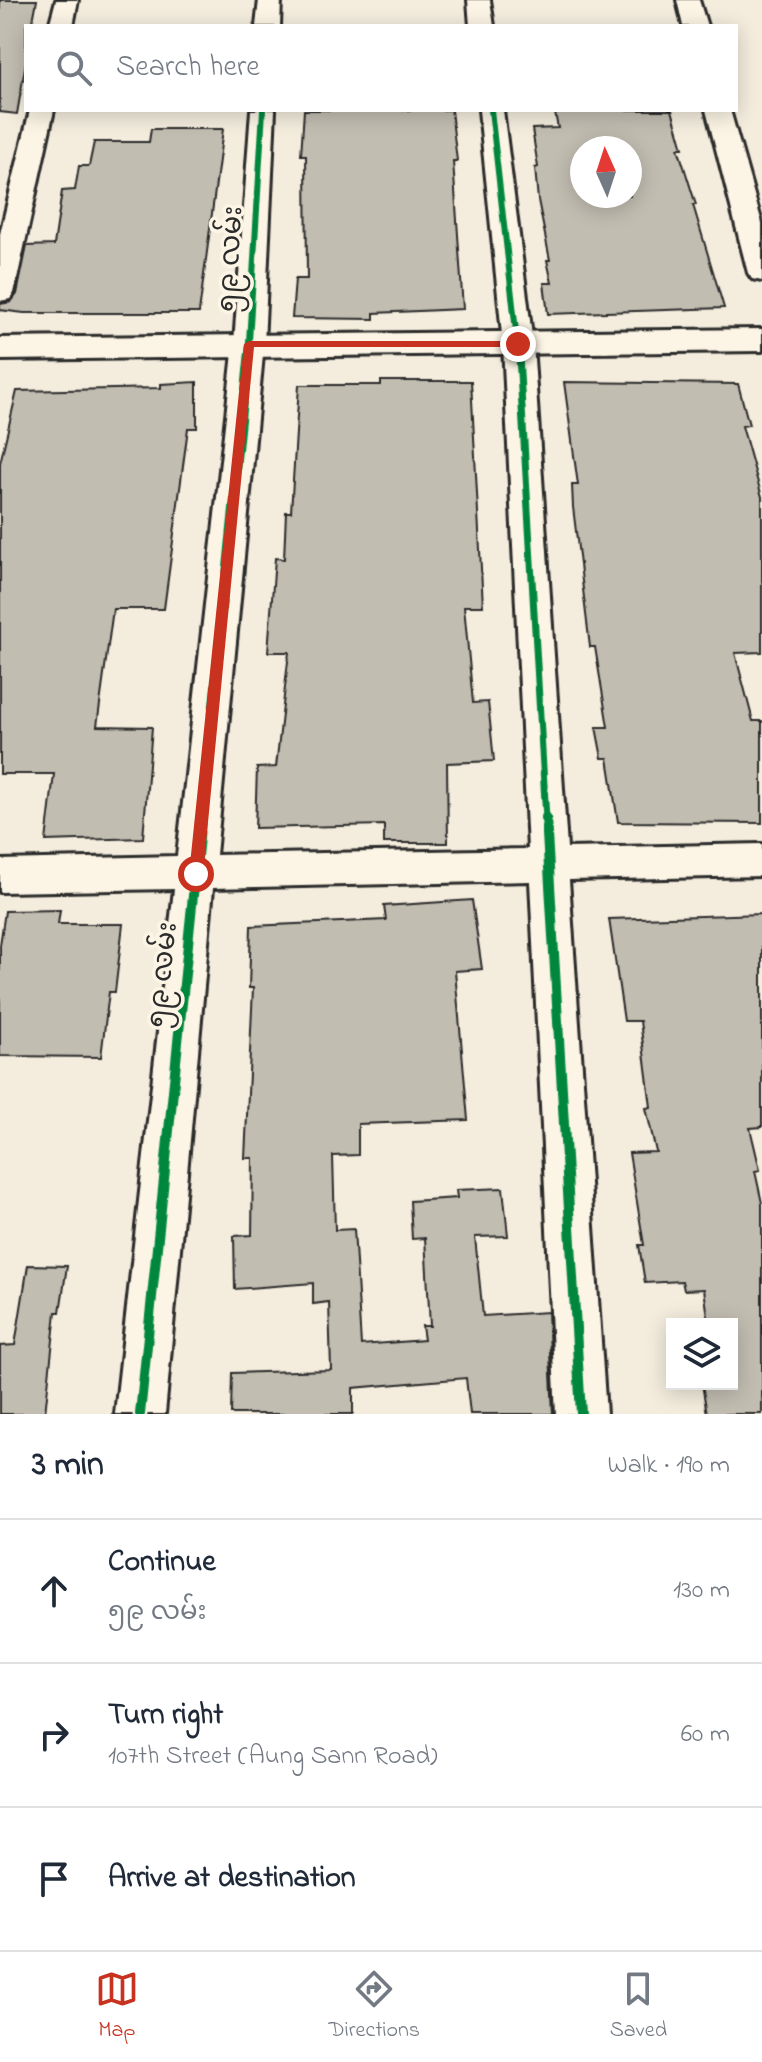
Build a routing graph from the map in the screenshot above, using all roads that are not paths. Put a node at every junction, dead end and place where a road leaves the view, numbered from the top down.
1 (67, 0) edge
2 (270, 0) edge
3 (479, 0) edge
4 (688, 0) edge
5 (61, 24) edge
6 (268, 24) edge
7 (482, 24) edge
8 (694, 24) edge
9 (42, 112) edge
10 (263, 112) edge
11 (491, 112) edge
12 (719, 112) edge
13 (762, 273) edge
14 (0, 293) edge
15 (762, 340) edge
16 (249, 344) junction
17 (518, 344) junction
18 (0, 349) edge
19 (762, 860) edge
20 (547, 866) junction
21 (196, 874) junction
22 (0, 876) edge
23 (140, 1414) edge
24 (581, 1414) edge

1 - 5 street
2 - 6 street
3 - 7 street
4 - 8 street
9 - 14 street
10 - 16 street, ၅၉ လမ်း
11 - 17 street
12 - 13 street
15 - 17 street
16 - 17 street
16 - 18 street
16 - 21 street, ၅၉ လမ်း
17 - 20 street
19 - 20 street
20 - 21 street
20 - 24 street
21 - 22 street
21 - 23 street, ၅၉ လမ်း

